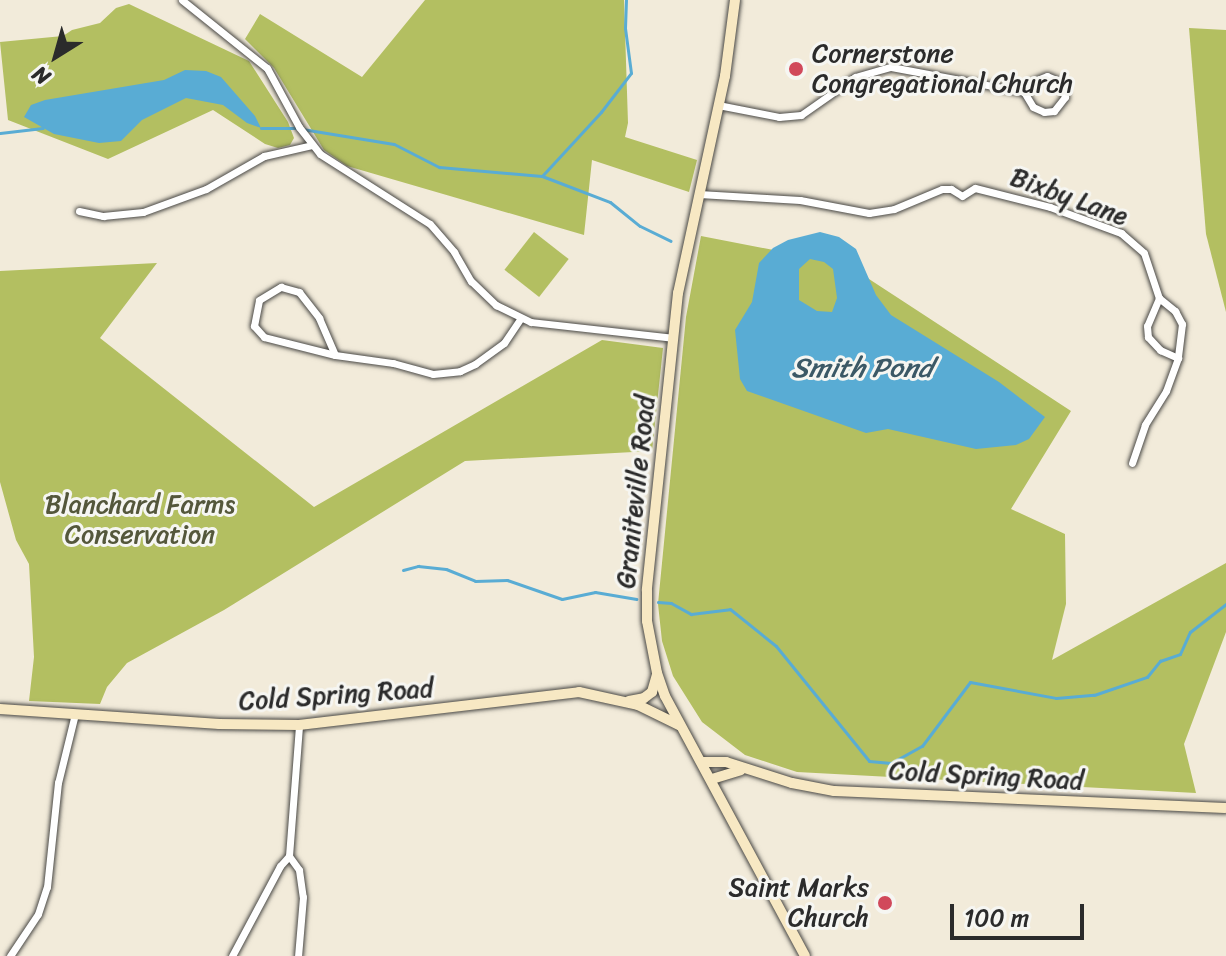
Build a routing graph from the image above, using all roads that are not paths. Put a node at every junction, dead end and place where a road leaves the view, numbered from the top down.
1 (182, 0) edge
2 (735, 0) edge
3 (1024, 92) junction
4 (718, 105) junction
5 (312, 145) junction
6 (698, 194) junction
7 (79, 211) dead end
8 (1159, 298) junction
9 (521, 318) junction
10 (673, 338) junction
11 (335, 355) junction
12 (1178, 358) junction
13 (1132, 463) dead end
14 (657, 673) junction
15 (625, 701) junction
16 (0, 709) edge
17 (75, 714) junction
18 (299, 725) junction
19 (681, 726) junction
20 (703, 762) junction
21 (747, 770) junction
22 (712, 779) junction
23 (1226, 808) edge
24 (289, 856) junction
25 (10, 956) edge
26 (232, 956) edge
27 (298, 956) edge
28 (805, 956) edge

1 - 5 street
2 - 4 street, Graniteville Road
3 - 3 street
3 - 4 street
4 - 6 street, Graniteville Road
5 - 7 street
5 - 9 street
6 - 8 street, Bixby Lane
6 - 10 street, Graniteville Road
8 - 12 street, Bixby Lane
8 - 12 street
9 - 10 street
9 - 11 street
10 - 14 street, Graniteville Road
11 - 11 street
12 - 13 street, Bixby Lane
14 - 15 street
14 - 19 street, Graniteville Road
15 - 18 street, Cold Spring Road
15 - 19 street, Cold Spring Road
16 - 17 street, Cold Spring Road
17 - 18 street, Cold Spring Road
17 - 25 street
18 - 24 street
19 - 20 street, Graniteville Road
20 - 21 street, Cold Spring Road
20 - 22 street, Graniteville Road
21 - 22 street, Cold Spring Road
21 - 23 street, Cold Spring Road
22 - 28 street, Graniteville Road
24 - 26 street
24 - 27 street

